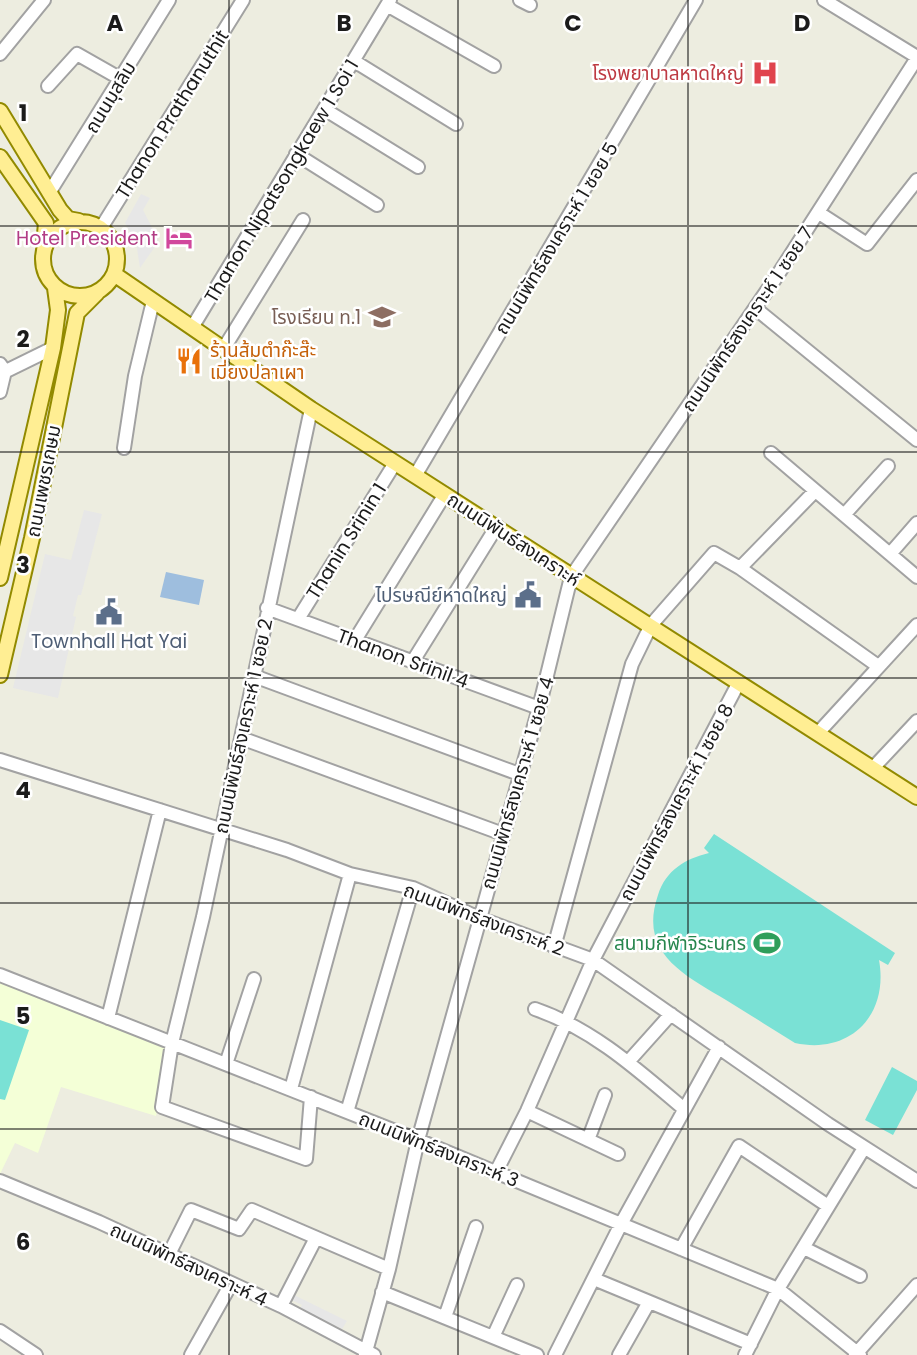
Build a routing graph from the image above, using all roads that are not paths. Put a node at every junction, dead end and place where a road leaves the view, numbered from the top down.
1 (44, 0) edge
2 (169, 0) edge
3 (243, 0) edge
4 (696, 0) edge
5 (824, 0) edge
6 (388, 2) edge
7 (0, 54) edge
8 (917, 57) edge
9 (354, 61) junction
10 (494, 66) dead end
11 (121, 79) junction
12 (48, 86) dead end
13 (324, 109) junction
14 (0, 111) edge
15 (456, 124) dead end
16 (296, 154) junction
17 (0, 157) edge
18 (418, 167) dead end
19 (917, 180) edge
20 (49, 193) junction
21 (377, 205) dead end
22 (818, 213) junction
23 (303, 220) dead end
24 (82, 222) junction
25 (101, 228) junction
26 (44, 250) junction
27 (114, 274) junction
28 (55, 288) junction
29 (97, 293) junction
30 (153, 301) junction
31 (755, 308) junction
32 (193, 326) junction
33 (53, 348) junction
34 (224, 348) junction
35 (2, 370) edge
36 (0, 392) edge
37 (311, 409) junction
38 (917, 440) edge
39 (124, 448) dead end
40 (771, 453) dead end
41 (395, 463) junction
42 (888, 466) dead end
43 (415, 476) junction
44 (815, 491) junction
45 (445, 494) junction
46 (844, 515) junction
47 (917, 523) edge
48 (497, 526) junction
49 (10, 533) junction
50 (32, 538) junction
51 (890, 554) junction
52 (740, 568) junction
53 (571, 577) junction
54 (917, 577) edge
55 (0, 578) edge
56 (267, 608) junction
57 (298, 619) junction
58 (651, 625) junction
59 (917, 625) edge
60 (355, 640) junction
61 (413, 661) junction
62 (878, 666) junction
63 (0, 675) edge
64 (254, 676) junction
65 (739, 682) junction
66 (539, 708) junction
67 (917, 721) edge
68 (818, 733) junction
69 (241, 738) junction
70 (0, 760) edge
71 (873, 768) junction
72 (519, 774) junction
73 (917, 796) edge
74 (160, 810) junction
75 (222, 831) junction
76 (503, 834) junction
77 (351, 874) junction
78 (413, 888) junction
79 (479, 918) junction
80 (554, 947) junction
81 (593, 960) junction
82 (0, 975) edge
83 (254, 979) dead end
84 (536, 1009) dead end
85 (671, 1014) junction
86 (108, 1018) junction
87 (567, 1020) junction
88 (172, 1043) junction
89 (719, 1047) junction
90 (628, 1062) junction
91 (226, 1064) junction
92 (291, 1089) junction
93 (605, 1095) dead end
94 (311, 1097) junction
95 (684, 1109) junction
96 (527, 1111) junction
97 (347, 1112) junction
98 (418, 1140) junction
99 (589, 1140) junction
100 (864, 1148) junction
101 (618, 1154) dead end
102 (496, 1172) junction
103 (0, 1181) edge
104 (917, 1181) edge
105 (828, 1206) junction
106 (621, 1224) junction
107 (476, 1227) dead end
108 (316, 1238) junction
109 (804, 1248) junction
110 (681, 1249) junction
111 (169, 1254) junction
112 (389, 1269) junction
113 (860, 1276) dead end
114 (594, 1279) junction
115 (231, 1284) junction
116 (517, 1285) dead end
117 (917, 1285) edge
118 (778, 1289) junction
119 (382, 1292) junction
120 (649, 1302) junction
121 (281, 1306) junction
122 (445, 1317) junction
123 (0, 1331) edge
124 (493, 1337) junction
125 (748, 1350) edge
126 (368, 1354) edge
127 (858, 1354) edge
128 (36, 1355) edge
129 (191, 1355) edge
130 (537, 1355) edge
131 (555, 1355) edge
132 (619, 1355) edge

1 - 7 street
2 - 11 street, ถนนมุสลิม
3 - 25 street, Thanon Prathanuthit
4 - 43 street, ถนนนิพัทธ์สงเคราะห์ 1 ซอย 5
5 - 8 street
6 - 9 street, Thanon Nipatsongkaew 1 Soi 1
6 - 10 street
8 - 22 street, ถนนนิพัทธ์สงเคราะห์ 1 ซอย 7
9 - 13 street, Thanon Nipatsongkaew 1 Soi 1
9 - 15 street
11 - 12 street
11 - 20 street, ถนนมุสลิม
13 - 16 street, Thanon Nipatsongkaew 1 Soi 1
13 - 18 street
14 - 20 main road
16 - 21 street
16 - 32 street, Thanon Nipatsongkaew 1 Soi 1
17 - 26 main road
19 - 22 street
20 - 24 main road
22 - 31 street, ถนนนิพัทธ์สงเคราะห์ 1 ซอย 7
23 - 34 street
24 - 25 main road
24 - 26 main road
25 - 27 main road
26 - 28 main road
27 - 29 main road
27 - 30 main road, ถนนนิพันธ์สงเคราะห์
28 - 29 main road
28 - 33 main road, ถนนเพชรเกษม
29 - 50 main road, ถนนเพชรเกษม
30 - 32 main road, ถนนนิพันธ์สงเคราะห์
30 - 39 street
31 - 38 street
31 - 53 street, ถนนนิพัทธ์สงเคราะห์ 1 ซอย 7
32 - 34 main road, ถนนนิพันธ์สงเคราะห์
33 - 35 street
33 - 49 main road, ถนนเพชรเกษม
34 - 37 main road, ถนนนิพันธ์สงเคราะห์
35 - 36 street
37 - 41 main road, ถนนนิพันธ์สงเคราะห์
37 - 56 street, ถนนนิพันธ์สงเคราะห์ 1 ซอย 2
40 - 44 street
41 - 43 main road, ถนนนิพันธ์สงเคราะห์
41 - 57 street, Thanin Srinin 1
42 - 46 street
43 - 45 main road, ถนนนิพันธ์สงเคราะห์
44 - 46 street
44 - 52 street
45 - 48 main road, ถนนนิพันธ์สงเคราะห์
45 - 60 street
46 - 51 street
47 - 51 street
48 - 53 main road, ถนนนิพันธ์สงเคราะห์
48 - 61 street
49 - 50 main road
49 - 55 main road, ถนนเพชรเกษม
50 - 63 main road, ถนนเพชรเกษม
51 - 54 street
52 - 58 street
52 - 62 street
53 - 58 main road, ถนนนิพันธ์สงเคราะห์
53 - 66 street, ถนนนิพัทธ์สงเคราะห์ 1 ซอย 4
56 - 57 street, Thanon Srinil 4
56 - 64 street, ถนนนิพันธ์สงเคราะห์ 1 ซอย 2
57 - 60 street, Thanon Srinil 4
58 - 65 main road, ถนนนิพันธ์สงเคราะห์
58 - 80 street
59 - 62 street
60 - 61 street, Thanon Srinil 4
61 - 66 street, Thanon Srinil 4
62 - 68 street
64 - 69 street, ถนนนิพันธ์สงเคราะห์ 1 ซอย 2
64 - 72 street
65 - 68 main road, ถนนนิพันธ์สงเคราะห์
65 - 81 street, ถนนนิพัทธ์สงเคราะห์ 1 ซอย 8
66 - 72 street, ถนนนิพัทธ์สงเคราะห์ 1 ซอย 4
67 - 71 street
68 - 71 main road, ถนนนิพันธ์สงเคราะห์
69 - 75 street, ถนนนิพันธ์สงเคราะห์ 1 ซอย 2
69 - 76 street
70 - 74 street, ถนนนิพัทธ์สงเคราะห์ 2
71 - 73 main road, ถนนนิพันธ์สงเคราะห์
72 - 76 street, ถนนนิพัทธ์สงเคราะห์ 1 ซอย 4
74 - 75 street, ถนนนิพัทธ์สงเคราะห์ 2
74 - 86 street
75 - 77 street, ถนนนิพัทธ์สงเคราะห์ 2
75 - 88 street, ถนนนิพันธ์สงเคราะห์ 1 ซอย 2
76 - 79 street, ถนนนิพัทธ์สงเคราะห์ 1 ซอย 4
77 - 78 street, ถนนนิพัทธ์สงเคราะห์ 2
77 - 92 street
78 - 79 street, ถนนนิพัทธ์สงเคราะห์ 2
78 - 97 street
79 - 80 street, ถนนนิพัทธ์สงเคราะห์ 2
79 - 98 street, ถนนนิพัทธ์สงเคราะห์ 1 ซอย 4
80 - 81 street, ถนนนิพัทธ์สงเคราะห์ 2
81 - 85 street, ถนนนิพัทธ์สงเคราะห์ 2
81 - 87 street, ถนนนิพัทธ์สงเคราะห์ 1 ซอย 8
82 - 86 street, ถนนนิพัทธ์สงเคราะห์ 3
83 - 91 street
84 - 87 street
85 - 89 street, ถนนนิพัทธ์สงเคราะห์ 2
85 - 90 street
86 - 88 street, ถนนนิพัทธ์สงเคราะห์ 3
87 - 90 street
87 - 96 street, ถนนนิพัทธ์สงเคราะห์ 1 ซอย 8
88 - 91 street, ถนนนิพัทธ์สงเคราะห์ 3
88 - 94 street, ถนนนิพันธ์สงเคราะห์ 1 ซอย 2
89 - 95 street
89 - 100 street, ถนนนิพัทธ์สงเคราะห์ 2
90 - 95 street
91 - 92 street, ถนนนิพัทธ์สงเคราะห์ 3
92 - 94 street, ถนนนิพัทธ์สงเคราะห์ 3
93 - 99 street
94 - 97 street, ถนนนิพัทธ์สงเคราะห์ 3
95 - 106 street
96 - 99 street
96 - 102 street, ถนนนิพัทธ์สงเคราะห์ 1 ซอย 8
97 - 98 street, ถนนนิพัทธ์สงเคราะห์ 3
98 - 102 street, ถนนนิพัทธ์สงเคราะห์ 3
98 - 112 street, ถนนนิพัทธ์สงเคราะห์ 1 ซอย 4
99 - 101 street
100 - 104 street, ถนนนิพัทธ์สงเคราะห์ 2
100 - 105 street
102 - 106 street, ถนนนิพัทธ์สงเคราะห์ 3
103 - 111 street, ถนนนิพัทธ์สงเคราะห์ 4
105 - 109 street
105 - 110 street
106 - 110 street, ถนนนิพัทธ์สงเคราะห์ 3
106 - 114 street
107 - 122 street
108 - 111 street
108 - 112 street
108 - 121 street
109 - 113 street
109 - 118 street
110 - 118 street, ถนนนิพัทธ์สงเคราะห์ 3
111 - 115 street, ถนนนิพัทธ์สงเคราะห์ 4
112 - 119 street, ถนนนิพัทธ์สงเคราะห์ 1 ซอย 4
114 - 120 street
114 - 131 street
115 - 121 street, ถนนนิพัทธ์สงเคราะห์ 4
115 - 129 street
116 - 124 street
117 - 127 street
118 - 125 street
118 - 127 street, ถนนนิพัทธ์สงเคราะห์ 3
119 - 122 street
119 - 126 street, ถนนนิพัทธ์สงเคราะห์ 1 ซอย 4
120 - 125 street
120 - 132 street
121 - 126 street, ถนนนิพัทธ์สงเคราะห์ 4
122 - 124 street
123 - 128 street
124 - 130 street

